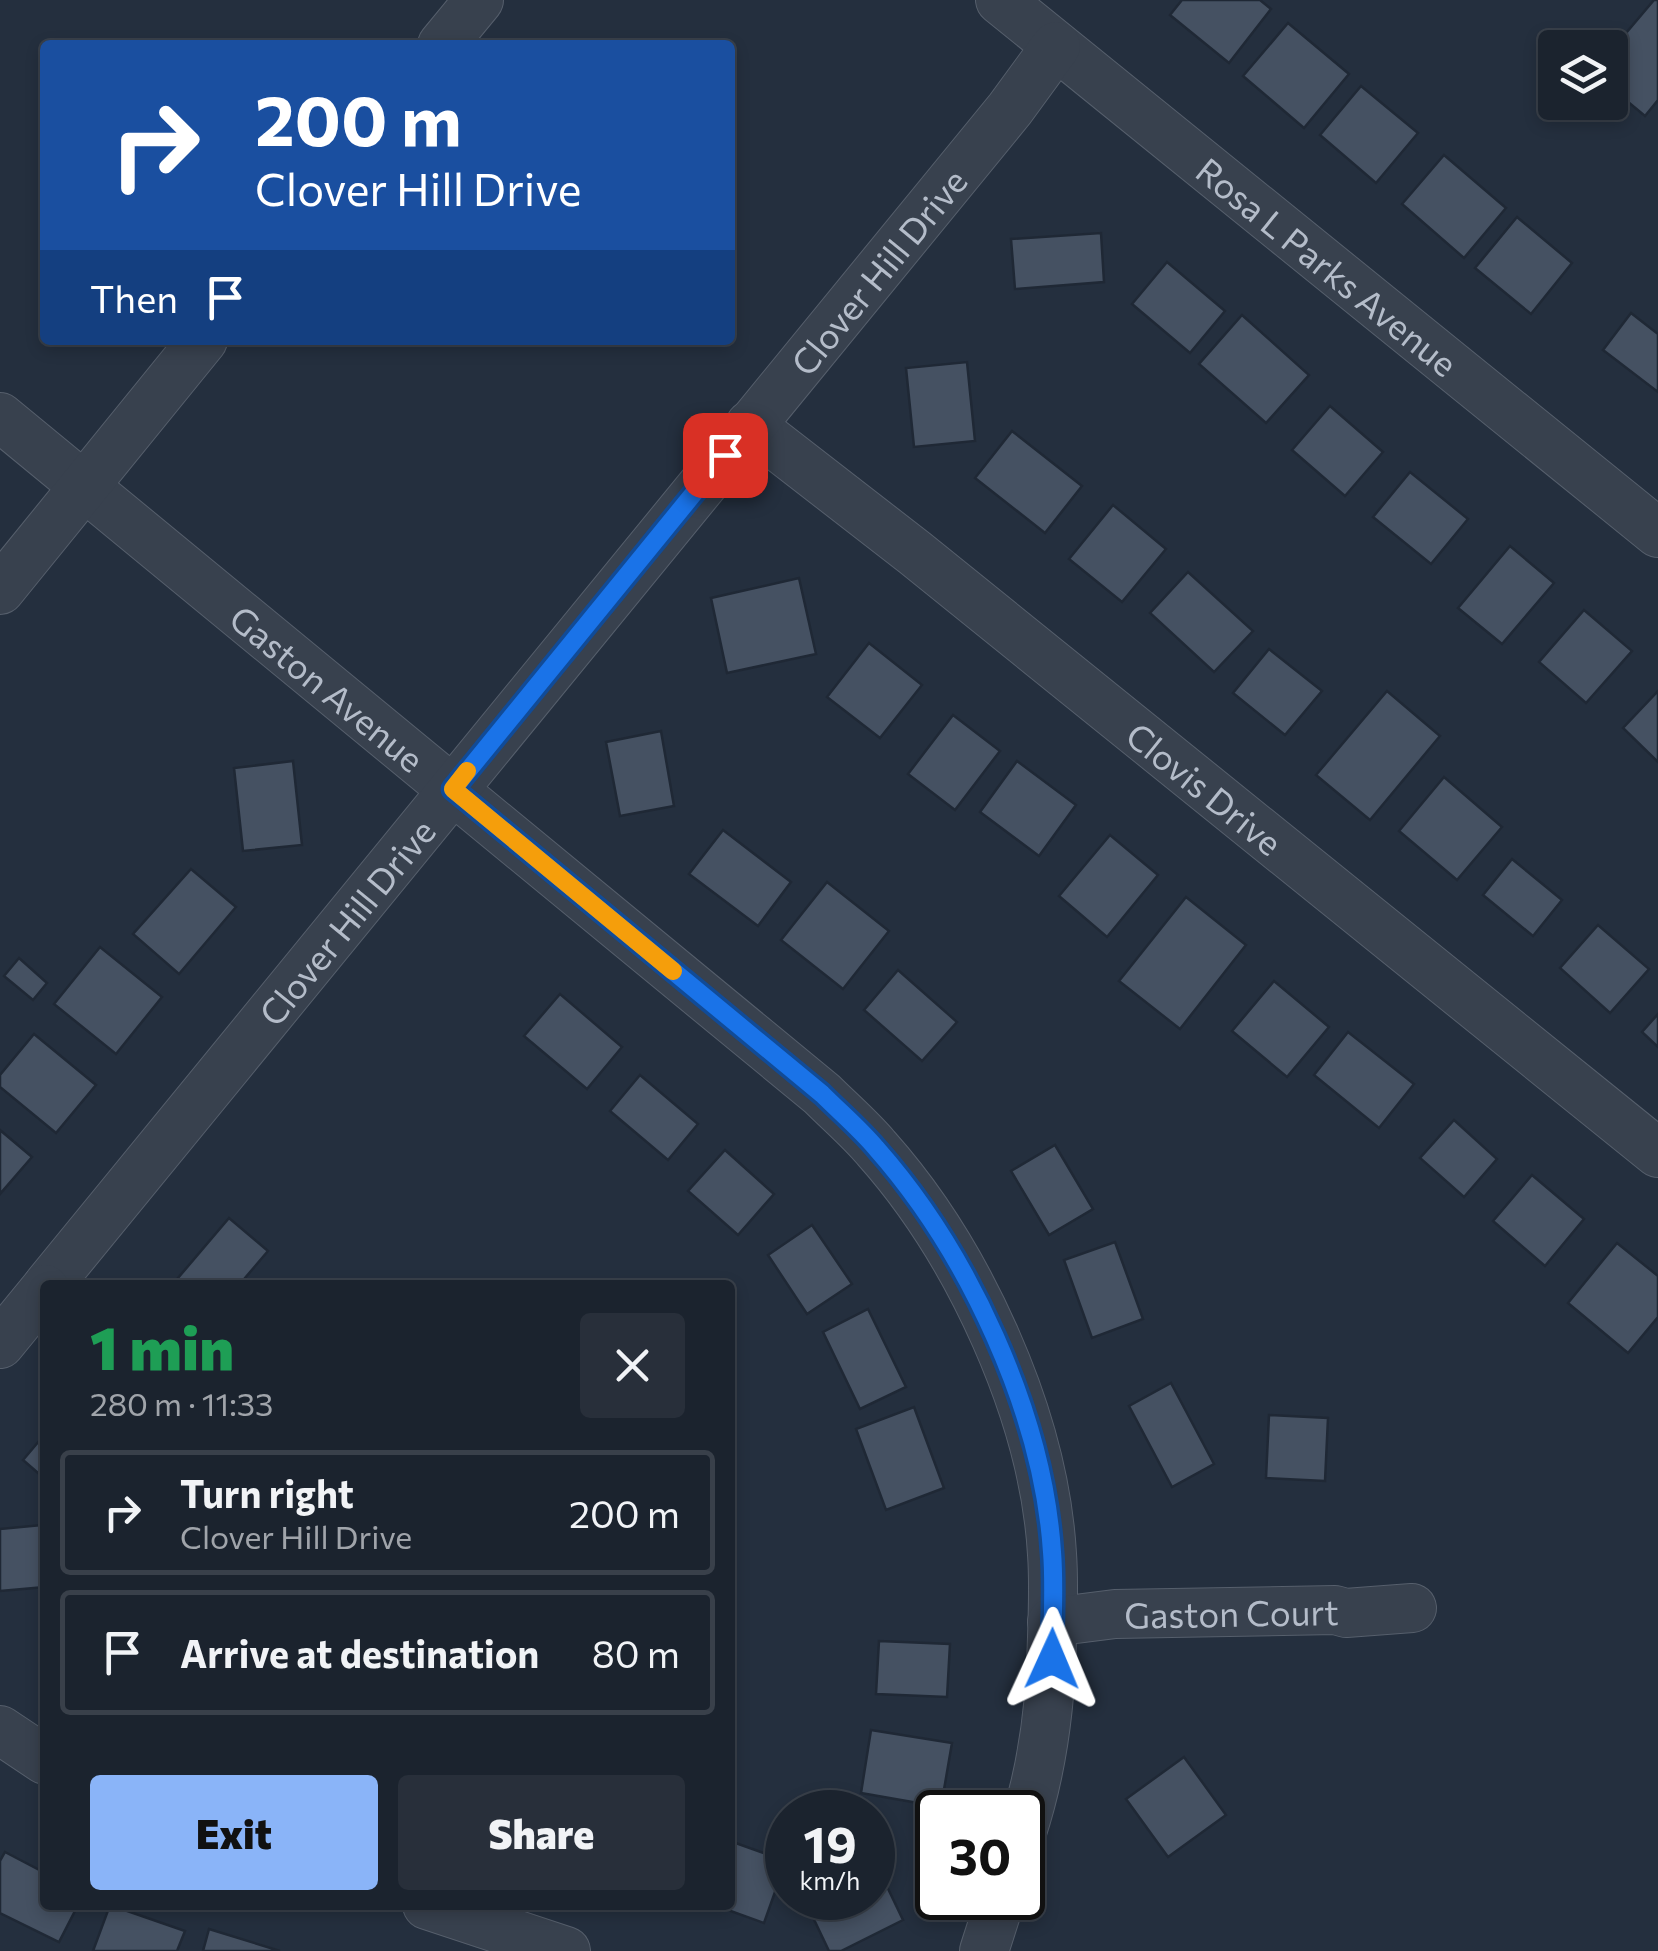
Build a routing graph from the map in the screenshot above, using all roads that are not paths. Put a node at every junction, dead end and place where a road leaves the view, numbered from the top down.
1 (479, 0) edge
2 (1000, 0) edge
3 (446, 40) edge
4 (1056, 46) junction
5 (199, 345) edge
6 (0, 417) edge
7 (750, 425) junction
8 (85, 486) junction
9 (1658, 533) edge
10 (0, 590) edge
11 (453, 789) junction
12 (1658, 1153) edge
13 (53, 1280) edge
14 (40, 1295) edge
15 (0, 1344) edge
16 (1412, 1608) dead end
17 (1052, 1622) junction
18 (0, 1730) edge
19 (40, 1757) edge
20 (1036, 1790) edge
21 (444, 1910) edge
22 (994, 1920) edge
23 (566, 1951) edge
24 (984, 1951) edge

1 - 3 street
2 - 4 street, Rosa L Parks Avenue
4 - 7 street, Clover Hill Drive
4 - 9 street, Rosa L Parks Avenue
5 - 8 street
6 - 8 street, Gaston Avenue
7 - 11 street, Clover Hill Drive
7 - 12 street, Clovis Drive
8 - 10 street
8 - 11 street, Gaston Avenue
11 - 13 street, Clover Hill Drive
11 - 17 street, Gaston Avenue
14 - 15 street, Clover Hill Drive
16 - 17 street, Gaston Court
17 - 20 street, Gaston Avenue
18 - 19 street
21 - 23 street
22 - 24 street

